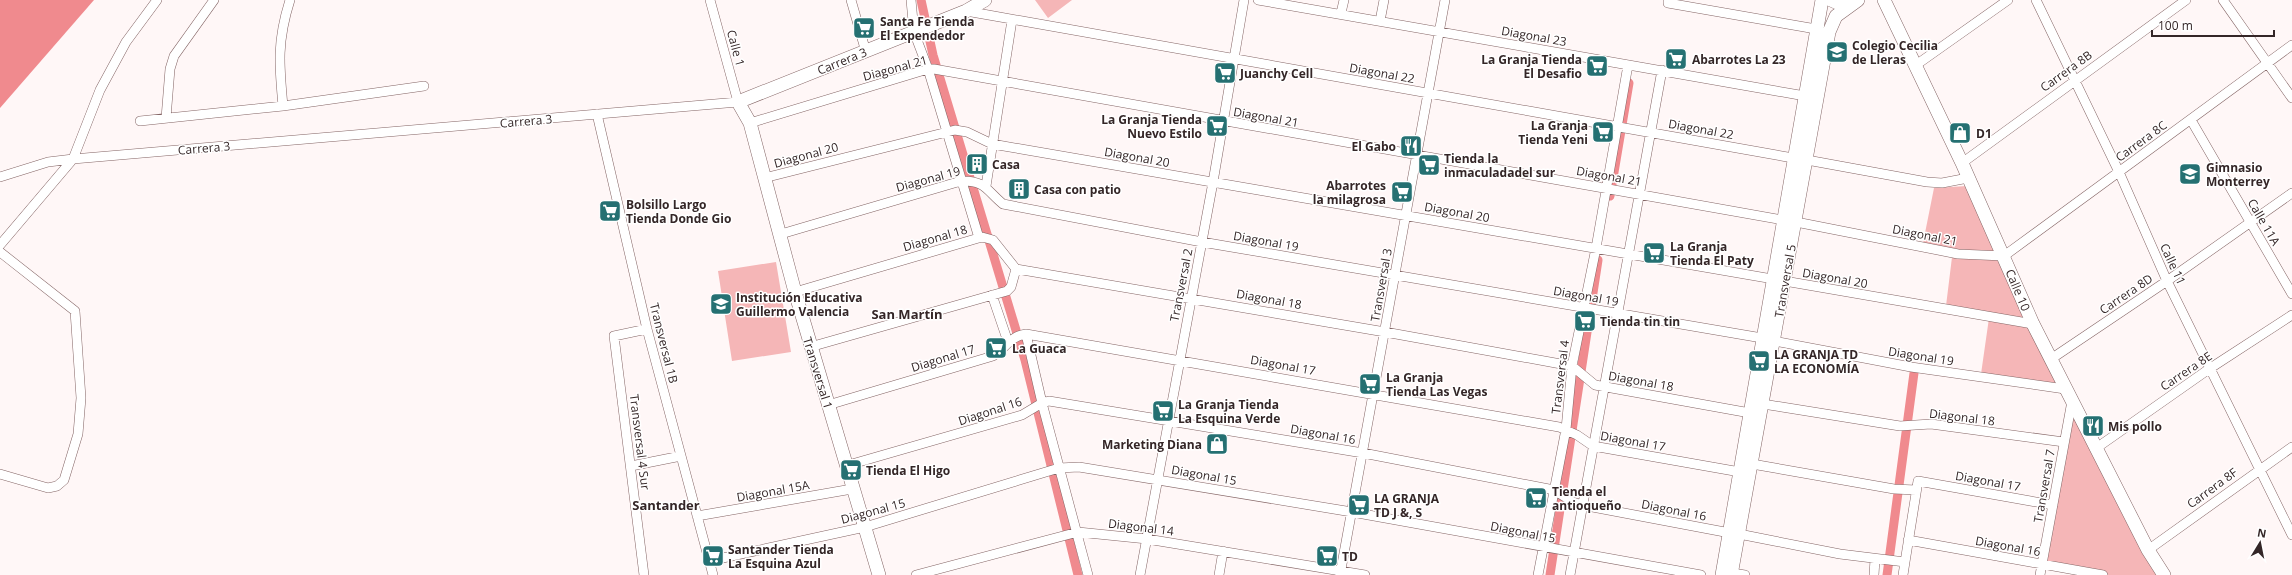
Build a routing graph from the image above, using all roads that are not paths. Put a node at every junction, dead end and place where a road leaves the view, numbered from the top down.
1 (157, 0) edge
2 (214, 0) edge
3 (290, 0) edge
4 (710, 0) edge
5 (851, 0) edge
6 (911, 0) edge
7 (985, 0) edge
8 (1244, 0) edge
9 (1258, 0) edge
10 (1344, 0) edge
11 (1384, 0) edge
12 (1445, 0) edge
13 (1822, 0) edge
14 (1831, 0) edge
15 (1884, 0) edge
16 (2008, 0) edge
17 (2036, 0) edge
18 (2186, 0) edge
19 (2223, 0) edge
20 (1668, 2) edge
21 (1854, 2) edge
22 (1300, 3) edge
23 (966, 11) junction
24 (1342, 13) junction
25 (1012, 20) junction
26 (1380, 21) junction
27 (1816, 29) junction
28 (916, 31) junction
29 (1439, 31) junction
30 (2292, 45) edge
31 (866, 52) junction
32 (1234, 60) junction
33 (2267, 63) junction
34 (1628, 64) junction
35 (1916, 65) junction
36 (931, 70) junction
37 (1662, 70) junction
38 (2075, 80) junction
39 (1003, 82) junction
40 (424, 86) dead end
41 (1428, 93) junction
42 (1805, 96) junction
43 (2292, 98) edge
44 (738, 102) junction
45 (283, 106) junction
46 (597, 114) junction
47 (166, 118) junction
48 (2191, 120) junction
49 (140, 121) dead end
50 (1224, 122) junction
51 (750, 123) junction
52 (1619, 127) junction
53 (951, 130) junction
54 (1650, 132) junction
55 (992, 144) junction
56 (1416, 155) junction
57 (1793, 158) junction
58 (73, 159) junction
59 (1807, 160) junction
60 (1962, 163) junction
61 (2118, 172) junction
62 (0, 177) edge
63 (764, 178) junction
64 (1968, 178) junction
65 (963, 181) junction
66 (1213, 182) junction
67 (986, 186) junction
68 (1608, 188) junction
69 (2292, 192) edge
70 (1638, 194) junction
71 (1406, 216) junction
72 (1783, 220) junction
73 (1796, 222) junction
74 (2251, 222) junction
75 (781, 234) junction
76 (981, 237) junction
77 (1202, 242) junction
78 (0, 245) edge
79 (1597, 248) junction
80 (0, 252) edge
81 (1628, 254) junction
82 (2004, 256) junction
83 (1016, 269) junction
84 (1395, 275) junction
85 (1779, 280) junction
86 (2167, 281) junction
87 (795, 292) junction
88 (2292, 294) edge
89 (994, 295) junction
90 (1191, 298) junction
91 (1585, 308) junction
92 (1617, 313) junction
93 (2292, 315) edge
94 (2033, 324) junction
95 (647, 329) junction
96 (1384, 332) junction
97 (1024, 335) junction
98 (1010, 340) junction
99 (1768, 340) junction
100 (810, 347) junction
101 (2051, 359) junction
102 (1180, 360) junction
103 (1574, 368) junction
104 (2209, 369) junction
105 (1599, 386) junction
106 (2064, 389) junction
107 (1373, 393) junction
108 (2072, 401) junction
109 (1763, 404) junction
110 (828, 405) junction
111 (1040, 405) junction
112 (1750, 413) junction
113 (1169, 420) junction
114 (1571, 431) junction
115 (2064, 442) junction
116 (1593, 446) junction
117 (2292, 447) edge
118 (2095, 448) junction
119 (1363, 453) junction
120 (681, 456) junction
121 (1752, 464) junction
122 (631, 466) junction
123 (845, 466) junction
124 (1057, 469) junction
125 (2259, 469) junction
126 (1740, 472) junction
127 (0, 474) edge
128 (1158, 479) junction
129 (1917, 485) junction
130 (852, 489) junction
131 (1556, 491) junction
132 (1582, 505) junction
133 (2053, 505) junction
134 (1352, 512) junction
135 (697, 516) junction
136 (865, 527) junction
137 (1074, 533) junction
138 (1734, 534) junction
139 (2292, 535) edge
140 (1147, 539) junction
141 (1908, 540) junction
142 (1548, 548) junction
143 (2148, 550) junction
144 (1223, 551) junction
145 (1569, 552) junction
146 (1875, 559) junction
147 (709, 560) junction
148 (1905, 562) junction
149 (2042, 564) junction
150 (1341, 573) edge
151 (1727, 573) edge
152 (644, 575) edge
153 (713, 575) edge
154 (879, 575) edge
155 (916, 575) edge
156 (1088, 575) edge
157 (1140, 575) edge
158 (1219, 575) edge
159 (1365, 575) edge
160 (1538, 575) edge
161 (1570, 575) edge
162 (1701, 575) edge
163 (1745, 575) edge
164 (1874, 575) edge
165 (1903, 575) edge
166 (2040, 575) edge
167 (2103, 575) edge
168 (2164, 575) edge

1 - 58 street
2 - 47 street
3 - 45 street
4 - 44 street, Calle 1
5 - 31 street
6 - 28 street
7 - 23 street, Carrera 3
8 - 32 street, Transversal 2
9 - 22 street, Diagonal 23
10 - 24 street
11 - 26 street
12 - 29 street, Transversal 3
13 - 27 street, Transversal 5
14 - 21 street
15 - 35 street, Calle 10
16 - 35 street
17 - 38 street, Calle 11
18 - 38 street, Carrera 8B
19 - 33 street
20 - 27 street
21 - 59 street, Transversal 5
22 - 24 street, Diagonal 23
23 - 25 street, Diagonal 22
23 - 28 street, Carrera 3
24 - 26 street, Diagonal 23
25 - 32 street, Diagonal 22
25 - 39 street
26 - 29 street, Diagonal 23
27 - 42 street, Transversal 5
28 - 31 street, Carrera 3
28 - 36 street
29 - 34 street, Diagonal 23
29 - 41 street, Transversal 3
30 - 33 street, Carrera 8C
31 - 44 street, Carrera 3
32 - 41 street, Diagonal 22
32 - 50 street, Transversal 2
33 - 43 street
33 - 48 street, Carrera 8C
34 - 37 street, Diagonal 23
34 - 52 street, Transversal 4
35 - 60 street, Calle 10
36 - 39 street, Diagonal 21
36 - 51 street, Diagonal 21
36 - 53 street
37 - 42 street, Diagonal 23
37 - 54 street
38 - 60 street, Carrera 8B
38 - 61 street, Calle 11
39 - 50 street, Diagonal 21
39 - 55 street
40 - 45 street
41 - 52 street, Diagonal 22
41 - 56 street, Transversal 3
42 - 57 street, Transversal 5
44 - 46 street, Carrera 3
44 - 51 street, Transversal 1
45 - 47 street
46 - 58 street, Carrera 3
46 - 95 street, Transversal 1B
47 - 49 street
48 - 61 street, Carrera 8C
48 - 74 street, Calle 11A
50 - 56 street, Diagonal 21
50 - 66 street, Transversal 2
51 - 63 street, Transversal 1
52 - 54 street, Diagonal 22
52 - 68 street, Transversal 4
53 - 55 street, Diagonal 20
53 - 63 street, Diagonal 20
53 - 65 street
54 - 57 street, Diagonal 22
54 - 70 street
55 - 66 street, Diagonal 20
55 - 67 street
56 - 68 street, Diagonal 21
56 - 71 street, Transversal 3
57 - 72 street, Transversal 5
58 - 62 street, Carrera 3
58 - 78 street
59 - 64 street
59 - 73 street, Transversal 5
60 - 64 street, Calle 10
61 - 82 street, Carrera 8C
61 - 86 street, Calle 11
63 - 75 street, Transversal 1
64 - 82 street, Calle 10
65 - 67 street, Diagonal 19
65 - 75 street, Diagonal 19
65 - 76 street
66 - 71 street, Diagonal 20
66 - 77 street, Transversal 2
67 - 77 street, Diagonal 19
68 - 70 street, Diagonal 21
68 - 79 street, Transversal 4
69 - 74 street, Carrera 8D
70 - 72 street, Diagonal 21
70 - 81 street
71 - 79 street, Diagonal 20
71 - 84 street, Transversal 3
72 - 85 street, Transversal 5
73 - 82 street, Diagonal 21
73 - 85 street, Transversal 5
74 - 86 street, Carrera 8D
74 - 88 street, Calle 11A
75 - 87 street, Transversal 1
76 - 83 street, Diagonal 18
76 - 87 street, Diagonal 18
77 - 84 street, Diagonal 19
77 - 90 street, Transversal 2
79 - 81 street, Diagonal 20
79 - 91 street, Transversal 4
80 - 127 street
81 - 85 street, Diagonal 20
81 - 92 street
82 - 94 street, Calle 10
83 - 89 street
83 - 90 street, Diagonal 18
84 - 91 street, Diagonal 19
84 - 96 street, Transversal 3
85 - 94 street, Diagonal 20
85 - 99 street, Transversal 5
86 - 101 street, Carrera 8D
86 - 104 street, Calle 11
87 - 100 street, Transversal 1
89 - 98 street
89 - 100 street
90 - 96 street, Diagonal 18
90 - 102 street, Transversal 2
91 - 92 street, Diagonal 19
91 - 103 street, Transversal 4
92 - 99 street, Diagonal 19
92 - 105 street
93 - 104 street, Carrera 8E
94 - 101 street, Calle 10
95 - 120 street, Transversal 1B
95 - 122 street, Transversal 4 Sur
96 - 103 street, Diagonal 18
96 - 107 street, Transversal 3
97 - 98 street, Diagonal 17
97 - 102 street, Diagonal 17
97 - 111 street
98 - 110 street, Diagonal 17
99 - 106 street, Diagonal 19
99 - 109 street, Transversal 5
99 - 112 street, Transversal 5
100 - 110 street, Transversal 1
101 - 106 street, Calle 10
102 - 107 street, Diagonal 17
102 - 113 street, Transversal 2
103 - 105 street, Diagonal 18
103 - 114 street, Transversal 4
104 - 118 street, Carrera 8E
104 - 125 street, Calle 11
105 - 112 street, Diagonal 18
105 - 116 street
106 - 108 street, Calle 10
107 - 114 street, Diagonal 17
107 - 119 street, Transversal 3
108 - 115 street, Transversal 7
108 - 118 street, Calle 10
109 - 115 street, Diagonal 18
109 - 121 street, Transversal 5
110 - 123 street, Transversal 1
111 - 113 street, Diagonal 16
111 - 123 street, Diagonal 16
111 - 124 street
112 - 126 street, Transversal 5
113 - 119 street, Diagonal 16
113 - 128 street, Transversal 2
114 - 116 street, Diagonal 17
114 - 131 street, Transversal 4
115 - 133 street, Transversal 7
116 - 126 street, Diagonal 17
116 - 132 street
117 - 125 street, Carrera 8F
118 - 143 street, Calle 10
119 - 131 street, Diagonal 16
119 - 134 street, Transversal 3
120 - 122 street
120 - 135 street, Transversal 1B
121 - 129 street, Diagonal 17
121 - 138 street, Transversal 5
122 - 152 street, Transversal 4 Sur
123 - 130 street, Transversal 1
124 - 128 street, Diagonal 15
124 - 136 street, Diagonal 15
124 - 137 street
125 - 139 street, Calle 11
125 - 143 street, Carrera 8F
126 - 138 street, Transversal 5
128 - 134 street, Diagonal 15
128 - 140 street, Transversal 2
129 - 133 street, Diagonal 17
129 - 141 street
130 - 135 street, Diagonal 15A
130 - 136 street, Transversal 1
131 - 132 street, Diagonal 16
131 - 142 street, Transversal 4
132 - 138 street, Diagonal 16
132 - 145 street
133 - 149 street, Transversal 7
134 - 142 street, Diagonal 15
134 - 150 street, Transversal 3
135 - 147 street, Transversal 1B
136 - 147 street, Diagonal 15
136 - 154 street, Transversal 1
137 - 140 street, Diagonal 14
137 - 155 street, Diagonal 14
137 - 156 street
138 - 146 street, Diagonal 16
138 - 151 street, Transversal 5
140 - 144 street, Diagonal 14
140 - 157 street, Transversal 2
141 - 148 street
141 - 149 street, Diagonal 16
142 - 145 street, Diagonal 15
142 - 160 street, Transversal 4
143 - 168 street, Calle 10
144 - 150 street, Diagonal 14
144 - 158 street
145 - 161 street
145 - 162 street, Diagonal 15
146 - 148 street, Diagonal 16
146 - 164 street
147 - 153 street, Transversal 1B
148 - 165 street
149 - 166 street, Transversal 7
149 - 167 street, Diagonal 16
150 - 159 street, Diagonal 14
151 - 163 street

